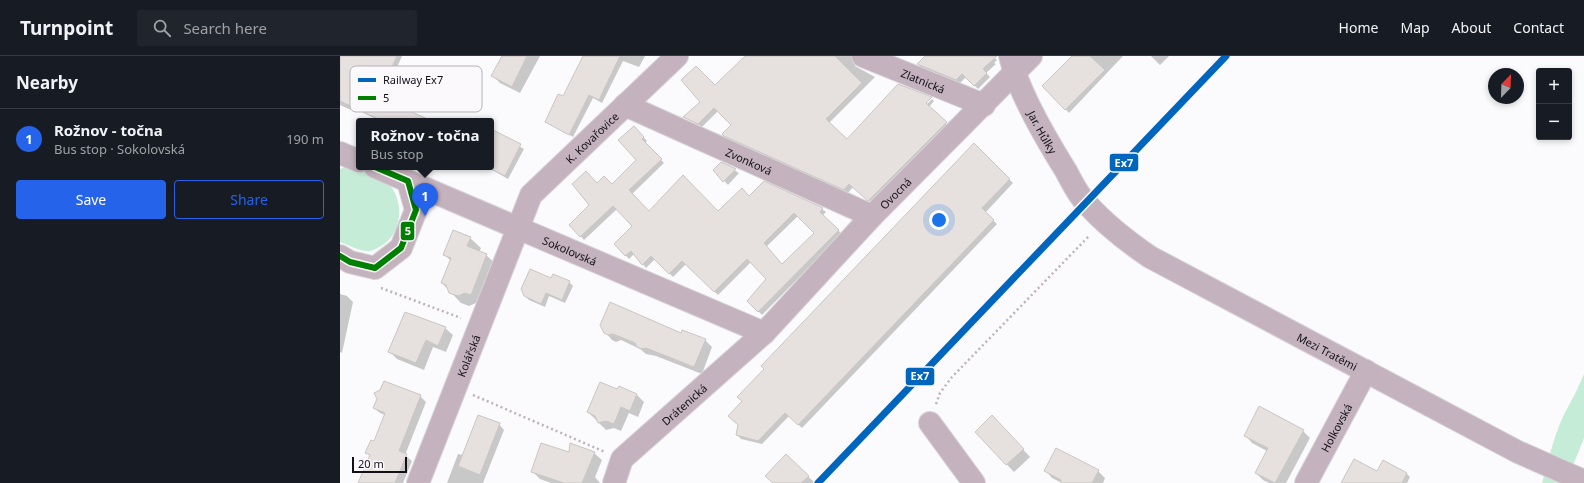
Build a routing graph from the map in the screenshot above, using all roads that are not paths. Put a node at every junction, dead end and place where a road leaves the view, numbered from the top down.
1 (677, 56) edge
2 (863, 56) edge
3 (1031, 56) edge
4 (1012, 65) edge
5 (625, 105) junction
6 (984, 105) junction
7 (340, 153) edge
8 (356, 159) edge
9 (382, 170) edge
10 (408, 181) junction
11 (1086, 203) joint
12 (872, 216) junction
13 (518, 227) junction
14 (340, 256) edge
15 (764, 333) junction
16 (1366, 371) junction
17 (930, 423) road end
18 (1583, 481) edge
19 (418, 483) edge
20 (614, 483) edge
21 (974, 483) edge
22 (1306, 483) edge

1 - 5 street, K. Kovařovice
2 - 6 street, Zlatnická
3 - 4 street, Ovocná
4 - 6 street, Ovocná
4 - 11 street, Jar. Hůlky
5 - 12 street, Zvonková
5 - 13 street, K. Kovařovice
6 - 12 street, Ovocná
7 - 8 street
9 - 10 street, Sokolovská
10 - 13 street, Sokolovská
10 - 14 street
11 - 16 street, Mezi Tratěmi
12 - 15 street, Ovocná
13 - 15 street, Sokolovská
13 - 19 street, Kolářská
15 - 20 street, Drátenická
16 - 18 street, Mezi Tratěmi
16 - 22 street, Holkovská
17 - 21 street

